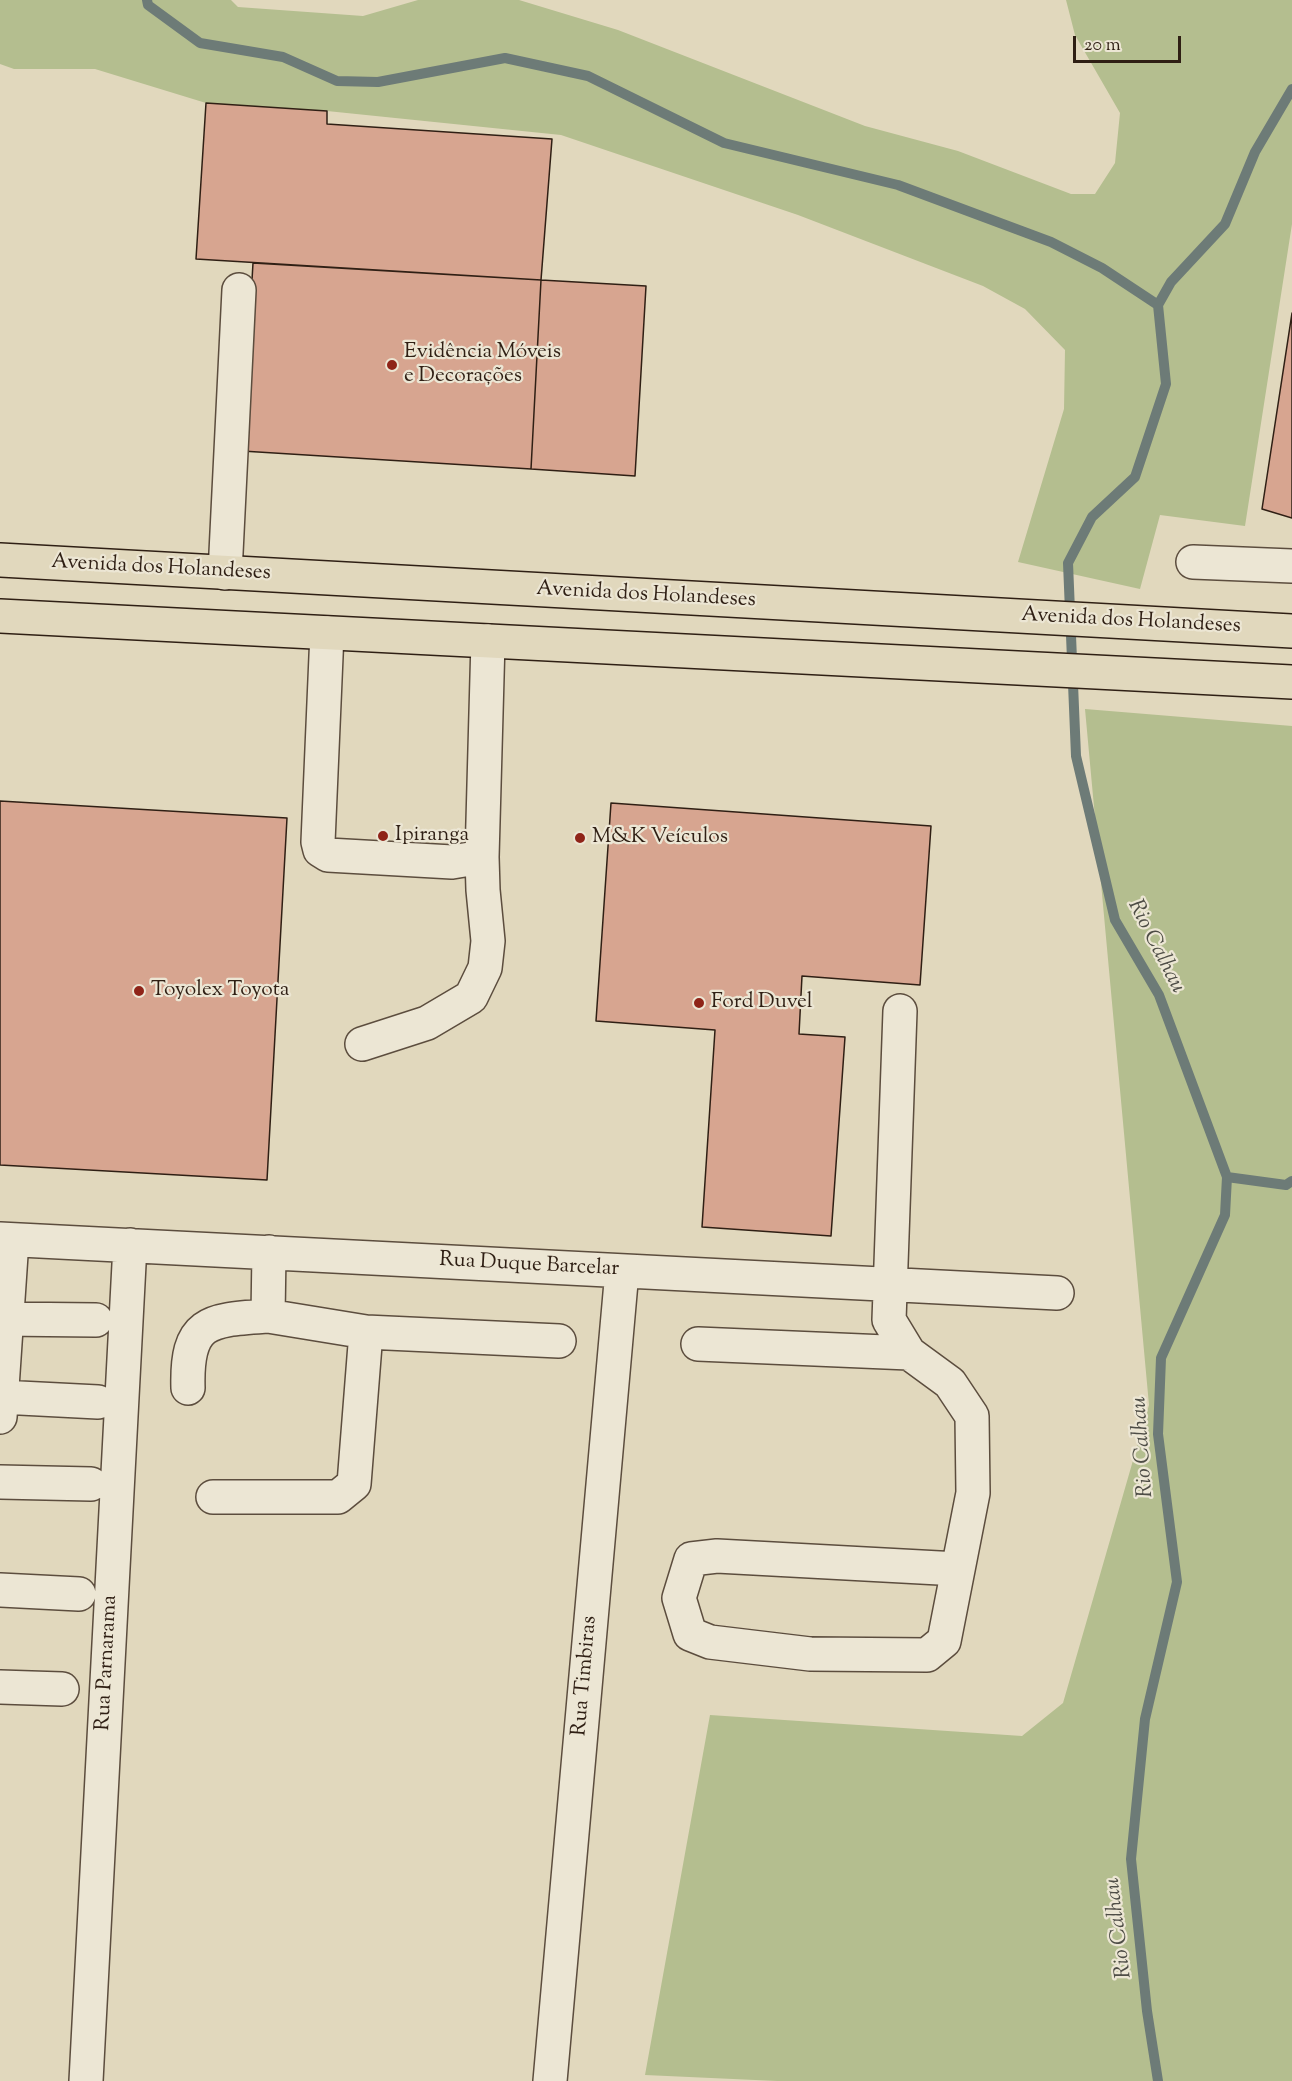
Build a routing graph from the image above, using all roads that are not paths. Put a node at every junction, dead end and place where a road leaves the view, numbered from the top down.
1 (239, 290) dead end
2 (0, 560) edge
3 (1193, 562) dead end
4 (1292, 566) edge
5 (225, 573) junction
6 (0, 616) edge
7 (1292, 631) edge
8 (327, 633) junction
9 (488, 641) junction
10 (1292, 682) edge
11 (483, 857) junction
12 (900, 1011) dead end
13 (362, 1044) dead end
14 (6, 1240) edge
15 (130, 1245) junction
16 (269, 1252) junction
17 (622, 1270) junction
18 (888, 1284) junction
19 (1057, 1293) dead end
20 (268, 1316) junction
21 (3, 1319) edge
22 (96, 1320) dead end
23 (366, 1332) junction
24 (559, 1341) dead end
25 (698, 1344) dead end
26 (909, 1353) junction
27 (188, 1388) dead end
28 (0, 1397) edge
29 (98, 1402) dead end
30 (0, 1417) edge
31 (0, 1482) edge
32 (91, 1484) dead end
33 (213, 1497) dead end
34 (958, 1569) junction
35 (0, 1590) edge
36 (79, 1594) dead end
37 (0, 1687) edge
38 (62, 1689) dead end
39 (86, 2081) edge
40 (550, 2081) edge

1 - 5 street
2 - 5 main road, Avenida dos Holandeses
3 - 4 street
5 - 7 main road, Avenida dos Holandeses
6 - 8 main road
8 - 9 main road
8 - 11 street
9 - 10 main road
9 - 11 street
11 - 13 street
12 - 18 street
14 - 15 street, Rua Duque Barcelar
14 - 21 street
15 - 16 street, Rua Duque Barcelar
15 - 39 street, Rua Parnarama
16 - 17 street, Rua Duque Barcelar
16 - 20 street
17 - 18 street, Rua Duque Barcelar
17 - 40 street, Rua Timbiras
18 - 19 street, Rua Duque Barcelar
18 - 26 street
20 - 23 street
20 - 27 street
21 - 22 street
21 - 28 street
23 - 24 street
23 - 33 street
25 - 26 street
26 - 34 street
28 - 29 street
28 - 30 street
31 - 32 street
34 - 34 street
35 - 36 street
37 - 38 street

